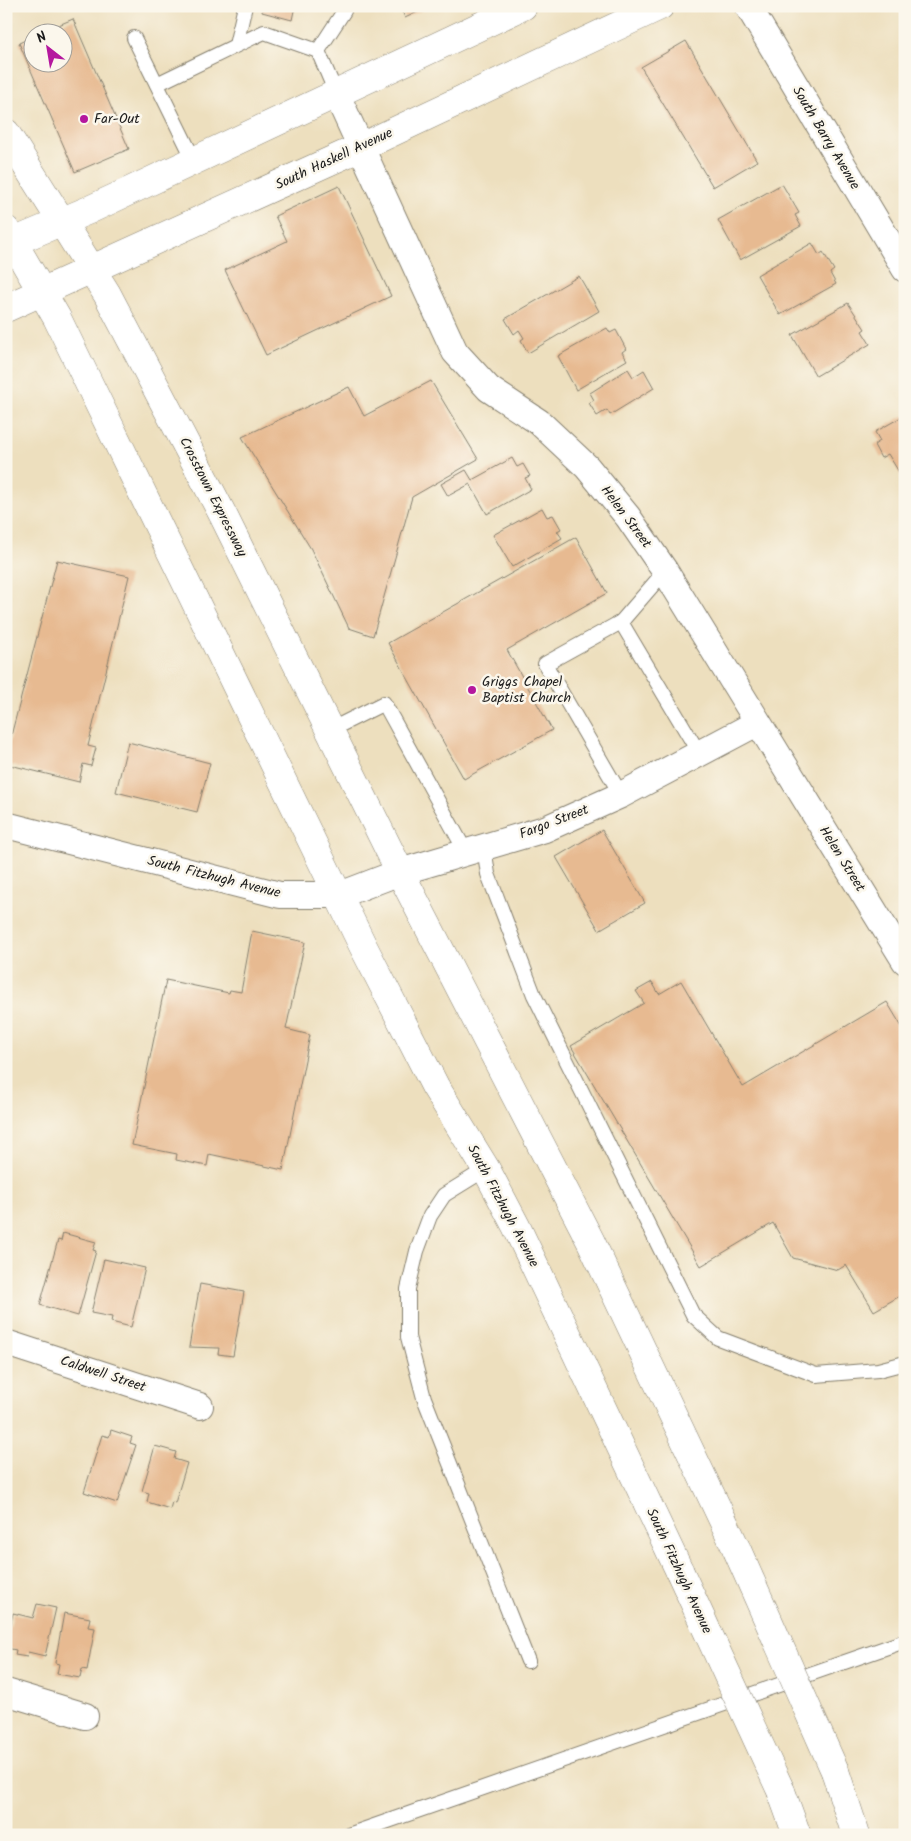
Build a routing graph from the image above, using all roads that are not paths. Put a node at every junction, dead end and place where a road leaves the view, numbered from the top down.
1 (245, 6) edge
2 (523, 6) edge
3 (660, 6) edge
4 (748, 6) edge
5 (344, 11) dead end
6 (134, 38) dead end
7 (236, 45) junction
8 (318, 50) junction
9 (157, 84) junction
10 (336, 93) junction
11 (6, 133) edge
12 (361, 147) junction
13 (194, 160) junction
14 (62, 221) junction
15 (9, 239) edge
16 (905, 269) edge
17 (93, 270) junction
18 (44, 291) junction
19 (6, 308) edge
20 (665, 571) junction
21 (620, 622) junction
22 (757, 723) junction
23 (330, 730) junction
24 (699, 753) junction
25 (621, 795) junction
26 (6, 825) edge
27 (475, 849) junction
28 (400, 872) junction
29 (340, 895) junction
30 (905, 961) edge
31 (486, 1168) junction
32 (6, 1343) edge
33 (905, 1363) edge
34 (200, 1406) dead end
35 (905, 1640) edge
36 (528, 1661) dead end
37 (6, 1692) edge
38 (85, 1716) dead end
39 (348, 1835) edge
40 (797, 1835) edge
41 (856, 1835) edge

1 - 7 lane
2 - 10 main road
3 - 12 main road, South Haskell Avenue
4 - 16 street, South Barry Avenue
5 - 8 lane
6 - 9 lane
7 - 8 lane
7 - 9 lane
8 - 10 lane
9 - 13 lane
10 - 12 street, Helen Street
10 - 13 main road
11 - 14 main road, Crosstown Expressway
12 - 17 main road, South Haskell Avenue
12 - 20 street, Helen Street
13 - 14 main road
14 - 15 main road
14 - 17 main road, Crosstown Expressway
15 - 18 main road
17 - 18 main road, South Haskell Avenue
17 - 23 main road, Crosstown Expressway
18 - 19 main road, South Haskell Avenue
18 - 29 main road
20 - 21 lane
20 - 22 street, Helen Street
21 - 24 lane
21 - 25 lane
22 - 24 street, Fargo Street
22 - 30 street, Helen Street
23 - 27 lane
23 - 28 main road, Crosstown Expressway
24 - 25 street, Fargo Street
25 - 27 street, Fargo Street
26 - 29 street, South Fitzhugh Avenue
27 - 28 street, Fargo Street
27 - 33 lane
28 - 29 street, Fargo Street
28 - 41 main road, bridge
29 - 31 main road, South Fitzhugh Avenue
31 - 36 lane
31 - 40 main road, South Fitzhugh Avenue, bridge
32 - 34 street, Caldwell Street
35 - 39 lane
37 - 38 street

